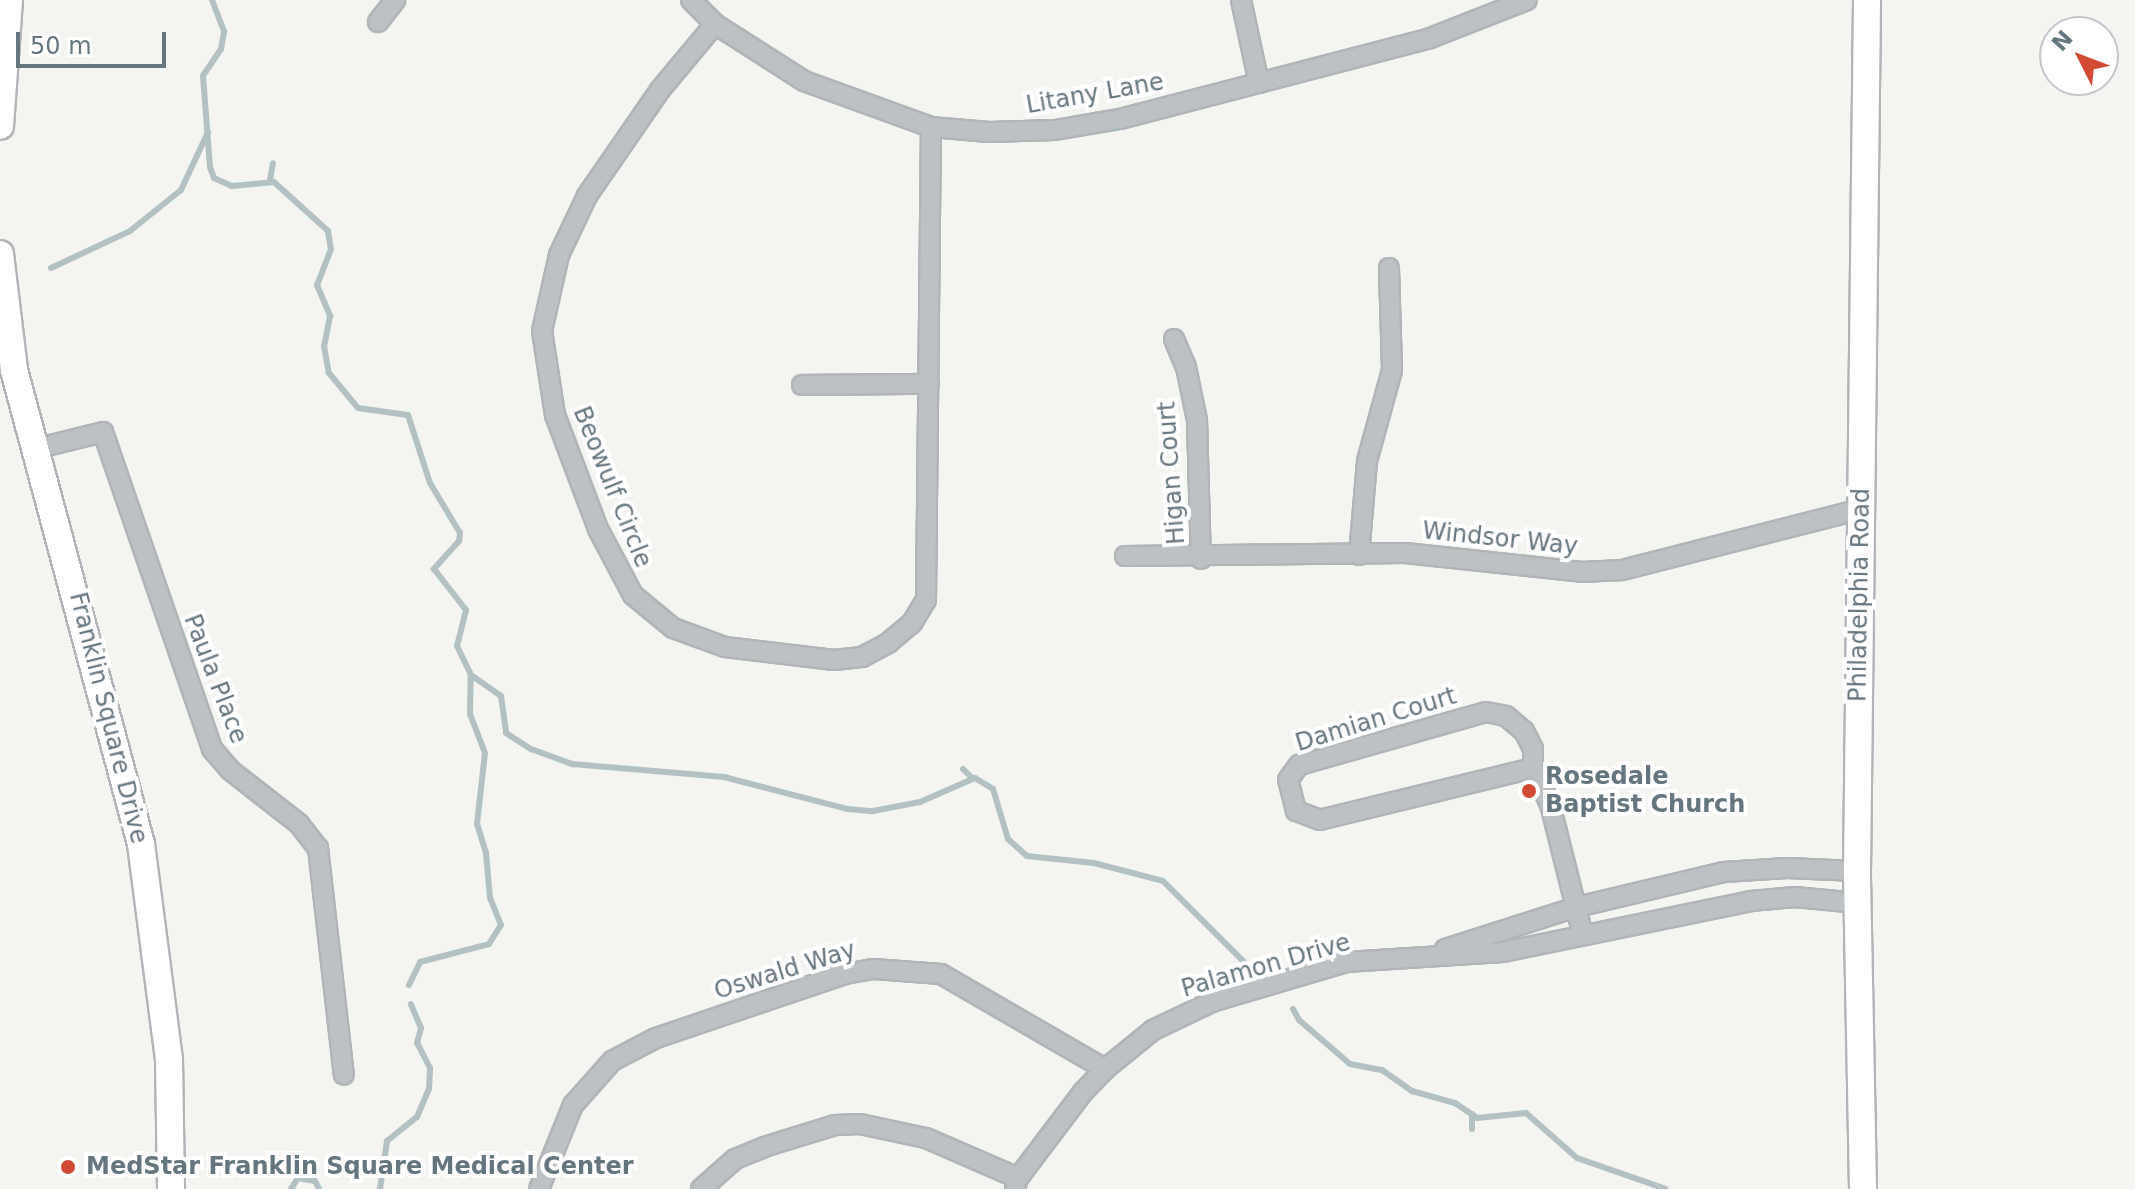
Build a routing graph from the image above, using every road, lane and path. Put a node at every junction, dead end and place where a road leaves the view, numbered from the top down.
1 (9, 0) edge
2 (395, 0) edge
3 (691, 0) edge
4 (1241, 0) edge
5 (1527, 0) edge
6 (1867, 0) edge
7 (1496, 7) edge
8 (378, 22) dead end
9 (715, 24) junction
10 (1259, 83) junction
11 (0, 126) edge
12 (931, 127) junction
13 (0, 254) edge
14 (1389, 268) dead end
15 (1174, 339) dead end
16 (929, 384) junction
17 (802, 385) dead end
18 (34, 449) junction
19 (1861, 509) junction
20 (1359, 555) junction
21 (1125, 556) dead end
22 (1201, 559) junction
23 (1533, 768) junction
24 (1857, 871) junction
25 (1858, 903) junction
26 (1577, 907) junction
27 (1583, 935) junction
28 (1416, 958) junction
29 (1105, 1069) junction
30 (344, 1075) dead end
31 (1016, 1184) edge
32 (171, 1189) edge
33 (539, 1189) edge
34 (701, 1189) edge
35 (1863, 1189) edge

1 - 11 main road
2 - 8 street
3 - 9 street, Litany Lane
4 - 10 street
5 - 7 street, Litany Lane
6 - 19 main road, Philadelphia Road
7 - 10 street, Litany Lane
9 - 12 street, Litany Lane
9 - 16 street, Beowulf Circle
10 - 12 street, Litany Lane
12 - 16 street, Beowulf Circle
13 - 18 main road, Franklin Square Drive
14 - 20 street
15 - 22 street, Higan Court
16 - 17 street
18 - 30 street, Paula Place
18 - 32 main road, Franklin Square Drive
19 - 20 street, Windsor Way
19 - 24 main road, Philadelphia Road
20 - 22 street, Windsor Way
21 - 22 street, Windsor Way
23 - 23 street, Damian Court
23 - 26 street, Damian Court
24 - 25 main road, Philadelphia Road
24 - 26 street, Palamon Drive
25 - 27 street, Palamon Drive
25 - 35 main road, Philadelphia Road
26 - 27 street, Damian Court
26 - 28 street, Palamon Drive
27 - 28 street, Palamon Drive
28 - 29 street, Palamon Drive
29 - 31 street, Palamon Drive
29 - 33 street, Oswald Way
31 - 34 street

